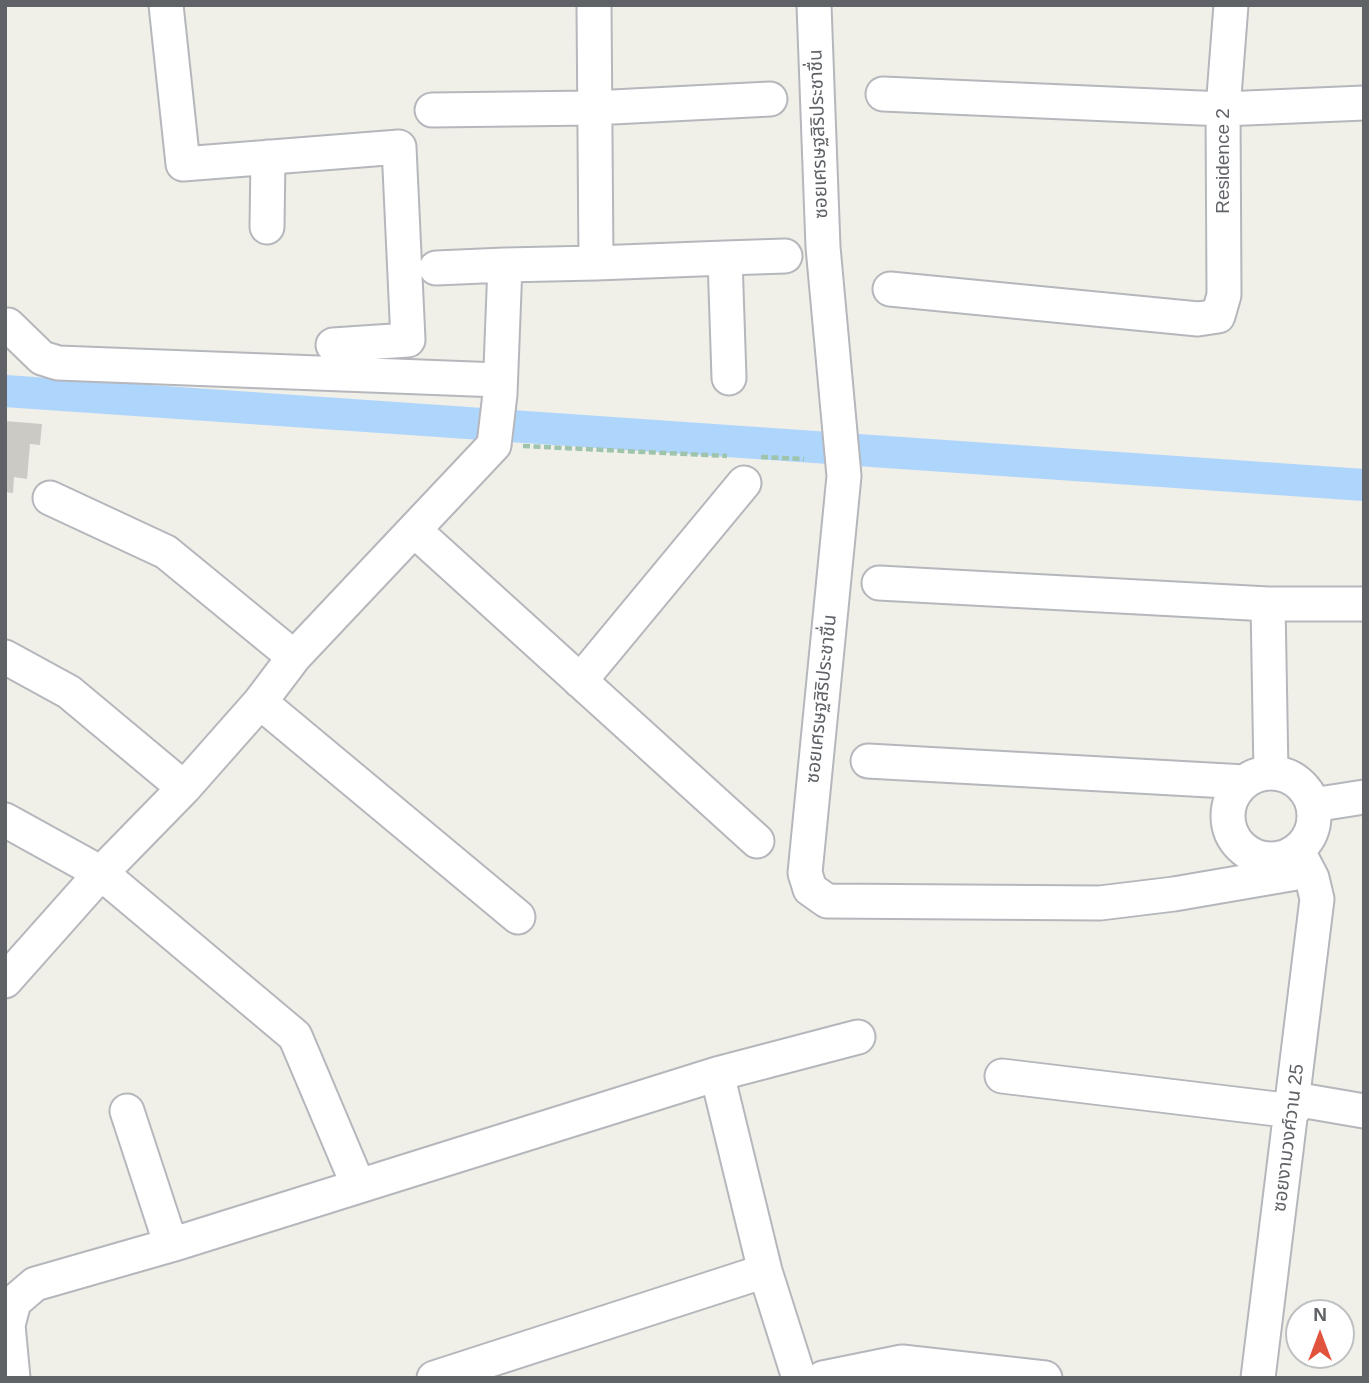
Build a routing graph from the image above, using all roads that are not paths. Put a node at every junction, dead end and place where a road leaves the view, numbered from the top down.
1 (166, 5) edge
2 (594, 5) edge
3 (814, 5) edge
4 (1231, 5) edge
5 (883, 94) dead end
6 (770, 99) dead end
7 (1364, 103) edge
8 (593, 108) junction
9 (1223, 109) junction
10 (432, 110) dead end
11 (268, 157) junction
12 (267, 227) dead end
13 (785, 256) dead end
14 (725, 258) junction
15 (596, 262) junction
16 (505, 265) junction
17 (436, 268) dead end
18 (890, 289) dead end
19 (8, 325) dead end
20 (333, 345) dead end
21 (729, 378) dead end
22 (499, 392) junction
23 (744, 465) road end
24 (50, 498) dead end
25 (414, 530) junction
26 (879, 583) dead end
27 (1268, 604) junction
28 (1364, 604) edge
29 (5, 657) edge
30 (294, 657) junction
31 (580, 681) junction
32 (260, 702) junction
33 (869, 761) dead end
34 (1258, 778) junction
35 (184, 788) junction
36 (1364, 797) edge
37 (1313, 805) junction
38 (5, 820) edge
39 (757, 841) dead end
40 (101, 873) junction
41 (1308, 873) junction
42 (518, 917) dead end
43 (5, 981) edge
44 (858, 1037) dead end
45 (717, 1074) junction
46 (1002, 1076) dead end
47 (1293, 1105) junction
48 (127, 1111) dead end
49 (1364, 1111) edge
50 (358, 1185) junction
51 (171, 1245) junction
52 (765, 1271) junction
53 (13, 1378) edge
54 (434, 1378) edge
55 (799, 1378) edge
56 (823, 1378) edge
57 (1045, 1378) edge
58 (1258, 1378) edge

1 - 11 street
2 - 8 street
3 - 41 street, ซอยเศรษฐสิริประชาชื่น
4 - 9 street, Residence 2
5 - 9 street
6 - 8 street
7 - 9 street
8 - 10 street
8 - 15 street
9 - 18 street, Residence 2
11 - 12 street
11 - 20 street
13 - 14 street
14 - 15 street
14 - 21 street
15 - 16 street
16 - 17 street
16 - 22 street
19 - 22 street
22 - 25 street
23 - 31 street
24 - 30 street
25 - 30 street
25 - 31 street
26 - 27 street
27 - 28 street
27 - 34 street
29 - 35 street
30 - 32 street
31 - 39 street
32 - 35 street
32 - 42 street
33 - 34 street
34 - 37 street
34 - 41 street
35 - 40 street
36 - 37 street
37 - 41 street
38 - 40 street
40 - 43 street
40 - 50 street
41 - 47 street, ซอยงามวงศ์วาน 25
44 - 45 street
45 - 50 street
45 - 52 street
46 - 47 street
47 - 49 street
47 - 58 street, ซอยงามวงศ์วาน 25
48 - 51 street
50 - 51 street
51 - 53 street
52 - 54 street
52 - 55 street
56 - 57 street

